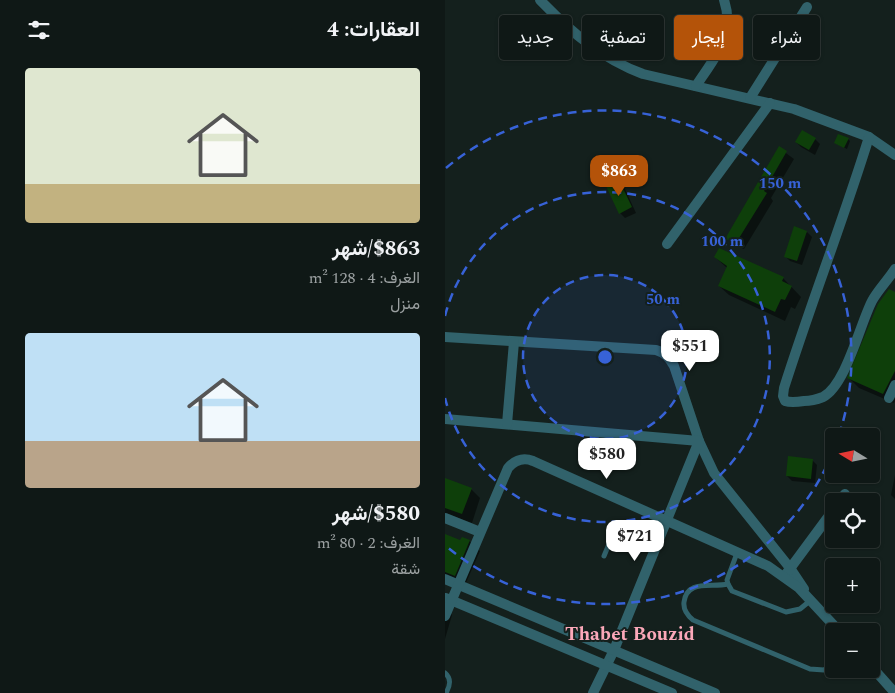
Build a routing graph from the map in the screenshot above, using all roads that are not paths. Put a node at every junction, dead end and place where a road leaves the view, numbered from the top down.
1 (541, 0) edge
2 (724, 0) edge
3 (807, 7) dead end
4 (696, 86) junction
5 (750, 98) junction
6 (771, 103) junction
7 (869, 137) junction
8 (895, 155) edge
9 (667, 244) dead end
10 (895, 269) edge
11 (445, 337) edge
12 (514, 342) junction
13 (895, 385) edge
14 (889, 398) dead end
15 (445, 419) edge
16 (507, 424) junction
17 (699, 441) junction
18 (445, 518) edge
19 (665, 520) junction
20 (825, 521) edge
21 (480, 532) junction
22 (656, 543) junction
23 (737, 552) junction
24 (604, 556) dead end
25 (787, 572) junction
26 (445, 579) edge
27 (728, 584) junction
28 (458, 585) junction
29 (448, 599) edge
30 (811, 600) junction
31 (445, 616) edge
32 (832, 623) edge
33 (614, 650) junction
34 (606, 666) junction
35 (825, 669) edge
36 (445, 673) edge
37 (878, 678) edge
38 (885, 689) edge
39 (656, 690) edge
40 (446, 693) edge
41 (593, 693) edge
42 (672, 693) edge
43 (715, 693) edge
44 (895, 693) edge

1 - 4 street
2 - 4 street
3 - 5 street
4 - 5 street
5 - 6 street
6 - 7 street
6 - 9 street
7 - 8 street
7 - 10 street
11 - 12 street
12 - 16 street
12 - 17 street
13 - 14 street
15 - 16 street
16 - 17 street
17 - 19 street
17 - 25 street
18 - 21 street
19 - 21 street
19 - 22 street
19 - 23 street
20 - 25 street
21 - 28 street
22 - 24 lane
22 - 33 street
23 - 25 street
23 - 27 lane
25 - 30 street
26 - 28 street
27 - 30 lane
27 - 35 lane
28 - 29 street
28 - 33 street
29 - 31 street
29 - 34 street
30 - 32 street
33 - 34 street
33 - 43 street
34 - 39 street
34 - 41 street
36 - 40 lane
37 - 38 street
38 - 44 street
39 - 42 street

